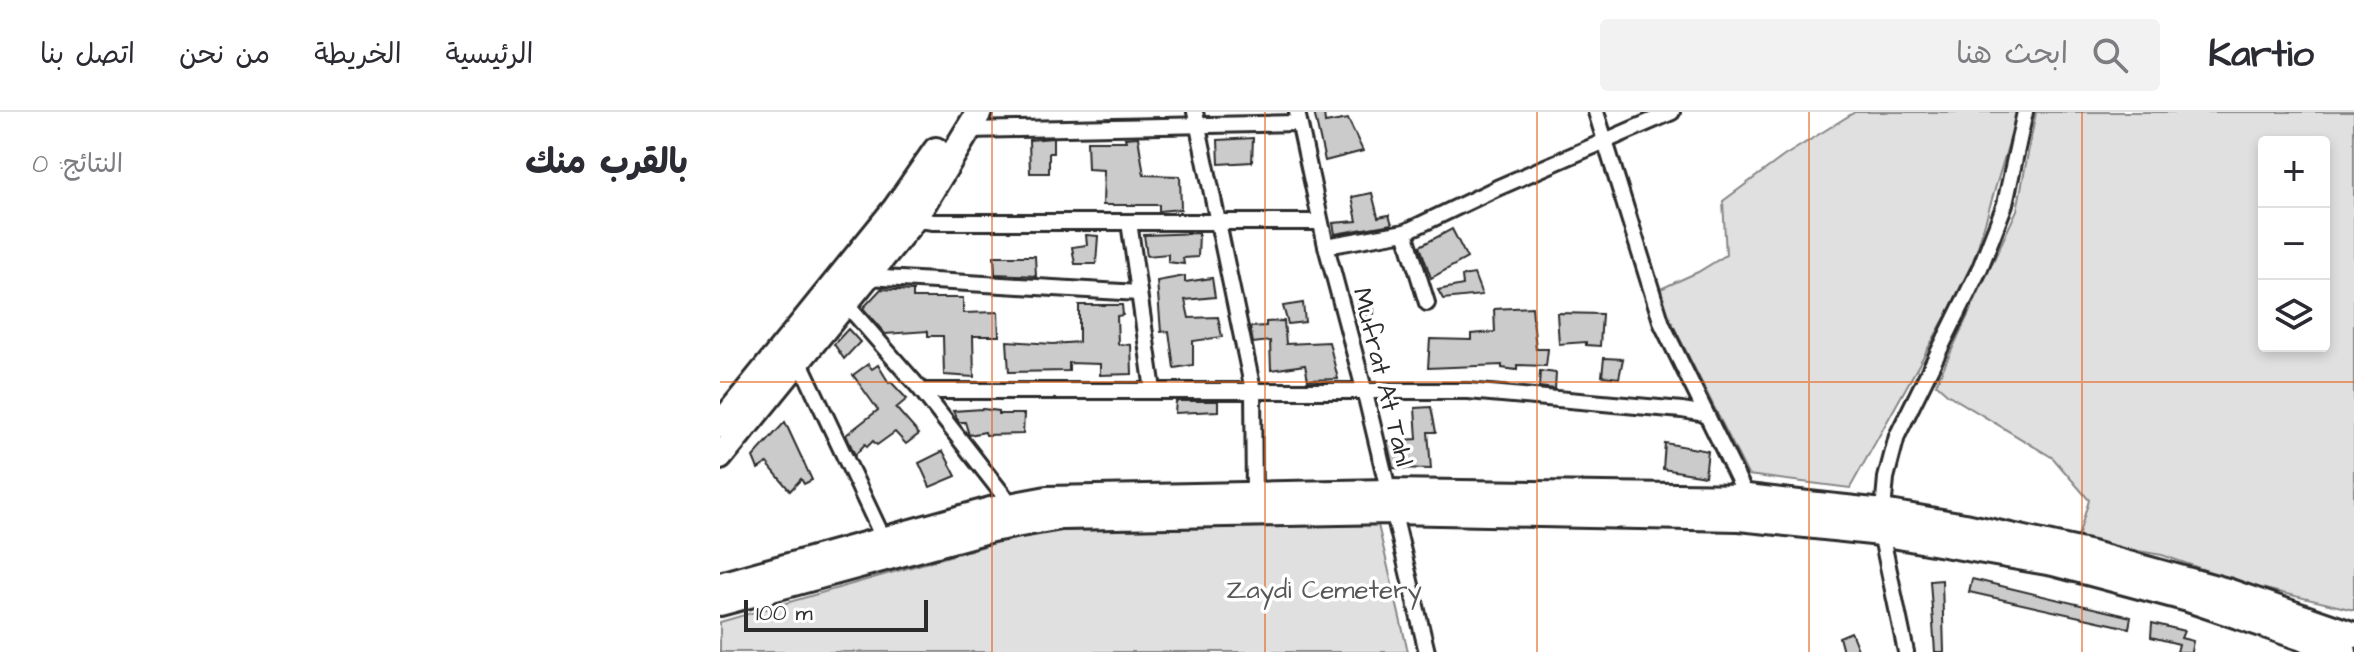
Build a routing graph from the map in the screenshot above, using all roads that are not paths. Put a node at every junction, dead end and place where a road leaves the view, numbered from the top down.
1 (1596, 112) edge
2 (1672, 112) edge
3 (2025, 112) edge
4 (969, 118) edge
5 (1298, 118) edge
6 (1196, 119) edge
7 (1604, 141) junction
8 (914, 219) junction
9 (1129, 222) junction
10 (1218, 222) junction
11 (1320, 222) junction
12 (1405, 232) junction
13 (1326, 246) junction
14 (867, 277) junction
15 (1139, 293) junction
16 (1427, 303) dead end
17 (846, 304) junction
18 (800, 362) junction
19 (1364, 389) junction
20 (1153, 390) junction
21 (1253, 390) junction
22 (922, 391) junction
23 (1706, 414) junction
24 (720, 425) edge
25 (720, 457) edge
26 (1254, 495) junction
27 (1747, 497) junction
28 (1389, 501) junction
29 (1012, 506) junction
30 (1882, 522) junction
31 (884, 540) junction
32 (720, 585) edge
33 (720, 603) edge
34 (2354, 635) edge
35 (1427, 651) edge
36 (1906, 652) edge
37 (2344, 652) edge

1 - 7 street
2 - 7 street
3 - 30 street
4 - 6 street
4 - 8 main road
4 - 24 main road
5 - 6 street
5 - 11 street, Mufrat At Tahl
6 - 10 street
7 - 12 street
7 - 23 street
8 - 9 street
8 - 14 main road
9 - 10 street
9 - 15 street
10 - 11 street
10 - 21 street
11 - 13 street, Mufrat At Tahl
12 - 13 street
12 - 16 street
13 - 19 street, Mufrat At Tahl
14 - 15 street
14 - 17 main road
15 - 20 street
17 - 18 main road
17 - 22 street
18 - 25 main road
18 - 31 street
19 - 21 street
19 - 23 street
19 - 28 street, Mufrat At Tahl
20 - 21 street
20 - 22 street
21 - 26 street
22 - 29 street
23 - 27 street
26 - 28 main road
26 - 29 main road
27 - 28 main road
27 - 30 main road
28 - 30 main road
28 - 33 main road
28 - 35 street, Mufrat At Tahl
29 - 31 main road
30 - 34 main road
30 - 36 street
30 - 37 main road
31 - 32 main road

